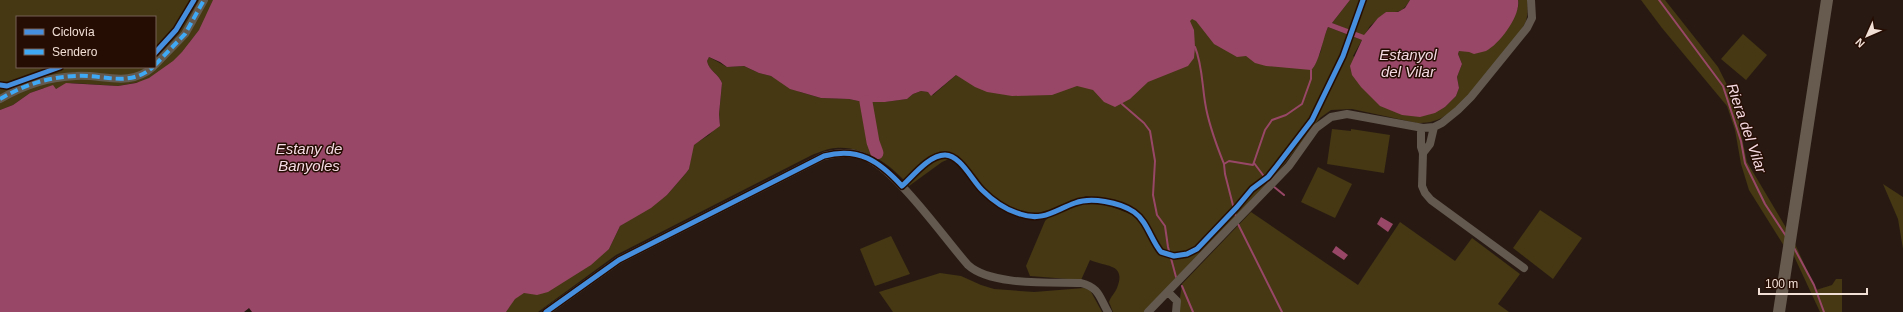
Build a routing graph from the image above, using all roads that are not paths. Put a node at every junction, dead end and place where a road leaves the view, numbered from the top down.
1 (204, 0) edge
2 (1532, 0) edge
3 (1827, 0) edge
4 (156, 64) edge
5 (152, 68) edge
6 (0, 98) edge
7 (1434, 126) junction
8 (1421, 128) junction
9 (1423, 153) junction
10 (1524, 268) dead end
11 (1168, 292) junction
12 (546, 312) edge
13 (1108, 312) edge
14 (1148, 312) edge
15 (1176, 312) edge
16 (1779, 312) edge

1 - 4 street
2 - 7 street
3 - 16 main road
5 - 6 street
7 - 8 street
7 - 9 street
8 - 9 street
8 - 11 street
9 - 10 street
11 - 14 street
11 - 15 street
12 - 13 street

